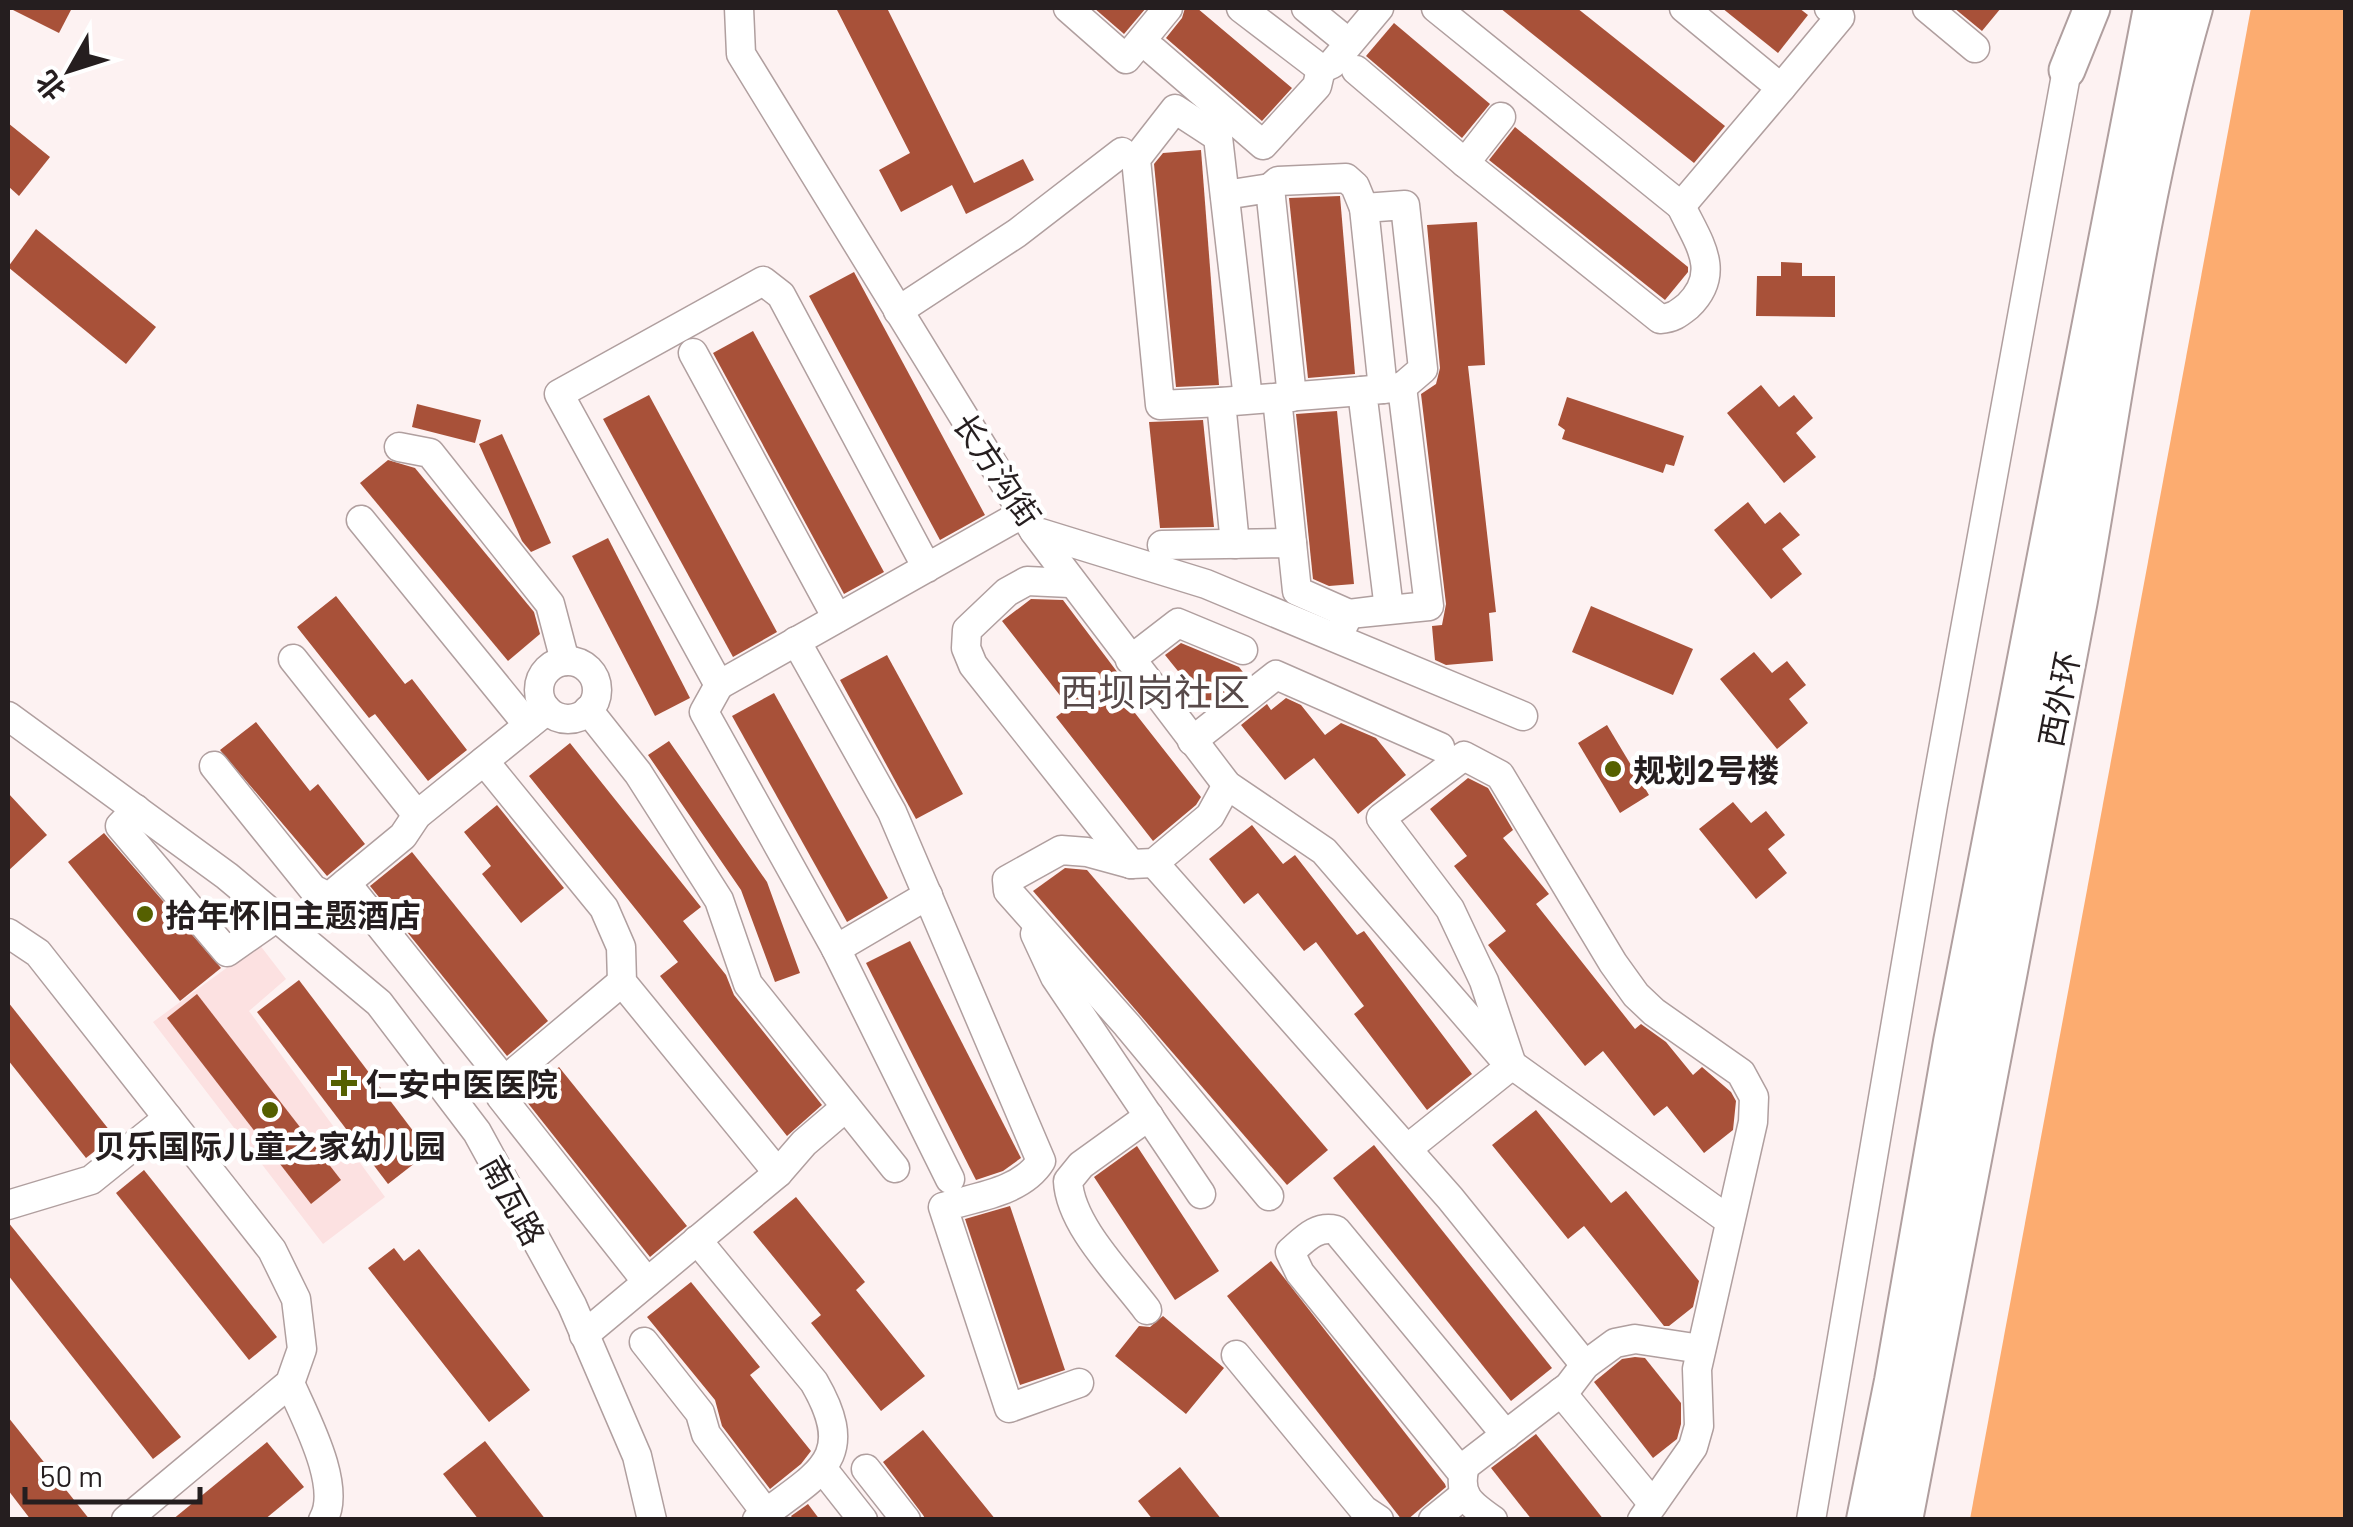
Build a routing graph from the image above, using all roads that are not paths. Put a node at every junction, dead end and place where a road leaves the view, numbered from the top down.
1 (740, 8) edge
2 (1068, 8) edge
3 (1168, 8) edge
4 (1241, 8) edge
5 (1306, 8) edge
6 (1379, 8) edge
7 (1436, 8) edge
8 (1684, 8) edge
9 (1830, 8) edge
10 (1927, 8) edge
11 (2154, 8) edge
12 (2192, 8) edge
13 (2081, 9) edge
14 (1974, 48) dead end
15 (1154, 51) dead end
16 (1352, 56) junction
17 (1321, 68) junction
18 (2067, 70) joint
19 (1781, 88) junction
20 (1501, 117) dead end
21 (1122, 152) dead end
22 (1464, 163) junction
23 (1270, 188) junction
24 (1225, 194) junction
25 (1681, 206) junction
26 (1364, 208) junction
27 (898, 311) junction
28 (693, 353) dead end
29 (1382, 389) junction
30 (1260, 399) junction
31 (399, 447) dead end
32 (361, 520) dead end
33 (1028, 523) junction
34 (1292, 543) junction
35 (1236, 544) junction
36 (1162, 545) dead end
37 (927, 568) junction
38 (1070, 583) junction
39 (836, 618) junction
40 (1343, 626) junction
41 (796, 642) junction
42 (1243, 650) dead end
43 (293, 659) dead end
44 (1130, 660) junction
45 (564, 661) junction
46 (719, 685) junction
47 (588, 710) junction
48 (8, 716) edge
49 (1523, 716) dead end
50 (538, 717) junction
51 (1192, 741) junction
52 (1440, 748) dead end
53 (484, 761) junction
54 (214, 766) dead end
55 (1226, 786) junction
56 (136, 809) junction
57 (418, 815) junction
58 (1143, 863) junction
59 (346, 883) junction
60 (928, 895) junction
61 (1025, 910) junction
62 (276, 918) junction
63 (8, 933) edge
64 (836, 949) junction
65 (622, 982) junction
66 (1512, 1065) junction
67 (498, 1086) junction
68 (846, 1107) junction
69 (1149, 1116) junction
70 (168, 1118) junction
71 (1407, 1149) junction
72 (895, 1168) dead end
73 (778, 1173) junction
74 (950, 1179) dead end
75 (1201, 1194) dead end
76 (1269, 1196) dead end
77 (8, 1205) edge
78 (1730, 1221) junction
79 (698, 1240) junction
80 (647, 1282) junction
81 (1147, 1310) dead end
82 (584, 1334) junction
83 (644, 1342) dead end
84 (1701, 1349) junction
85 (1236, 1355) dead end
86 (1586, 1365) junction
87 (290, 1383) junction
88 (1080, 1384) dead end
89 (1910, 1386) junction
90 (1561, 1392) junction
91 (1506, 1436) junction
92 (822, 1468) junction
93 (866, 1469) dead end
94 (1464, 1484) junction
95 (1647, 1512) edge
96 (762, 1516) edge
97 (126, 1520) edge
98 (323, 1520) edge
99 (652, 1520) edge
100 (863, 1520) edge
101 (906, 1520) edge
102 (1379, 1520) edge
103 (1434, 1520) edge
104 (1493, 1520) edge
105 (1811, 1520) edge
106 (1867, 1520) edge
107 (1902, 1520) edge

1 - 27 street, 长方沟街
2 - 3 street
4 - 17 street
5 - 16 street
6 - 16 street
7 - 25 street
8 - 19 street
9 - 19 street
10 - 14 street
11 - 89 highway, 西外环
12 - 89 highway, 西外环
13 - 18 main road
15 - 17 street
16 - 17 street
16 - 22 street
18 - 105 street
19 - 25 street
20 - 22 street
21 - 27 street
22 - 25 street
23 - 24 street
23 - 26 street
23 - 30 street
24 - 30 street
24 - 30 street
26 - 29 street
26 - 29 street
27 - 33 street, 长方沟街
28 - 39 street
29 - 30 street
29 - 40 street
29 - 40 street
30 - 34 street
30 - 35 street
31 - 45 street
32 - 50 street
33 - 37 street
33 - 38 street
33 - 40 street, 长方沟街
34 - 35 street
34 - 40 street
35 - 36 street
37 - 39 street
37 - 46 street
38 - 44 street
38 - 58 street
39 - 41 street
40 - 49 street, 长方沟街
41 - 46 street
41 - 60 street
42 - 44 street
43 - 57 street
44 - 51 street
45 - 47 street
45 - 50 street
46 - 64 street
47 - 50 street
47 - 68 street
48 - 56 street, 南瓦路
50 - 53 street
51 - 52 street
51 - 55 street
53 - 57 street
53 - 65 street
54 - 59 street
55 - 58 street
55 - 66 street
56 - 62 street, 南瓦路
56 - 62 street
57 - 59 street
58 - 61 street
58 - 71 street
59 - 67 street
60 - 64 street
60 - 88 street
61 - 69 street
61 - 76 street
62 - 82 street, 南瓦路
63 - 70 street
64 - 74 street
65 - 67 street
65 - 73 street
66 - 71 street
66 - 78 street
66 - 78 street
67 - 80 street
68 - 72 street
68 - 73 street
69 - 75 street
69 - 81 street
70 - 77 street
70 - 87 street
71 - 86 street
73 - 79 street
78 - 84 street
79 - 80 street
79 - 92 street
80 - 82 street
82 - 99 street, 南瓦路
83 - 96 street
84 - 86 street
84 - 95 street
85 - 102 street
86 - 90 street
87 - 97 street
87 - 98 street
89 - 106 highway
89 - 107 highway
90 - 91 street
90 - 95 street
91 - 94 street
91 - 94 street
92 - 96 street
92 - 100 street
93 - 101 street
94 - 103 street
94 - 104 street

